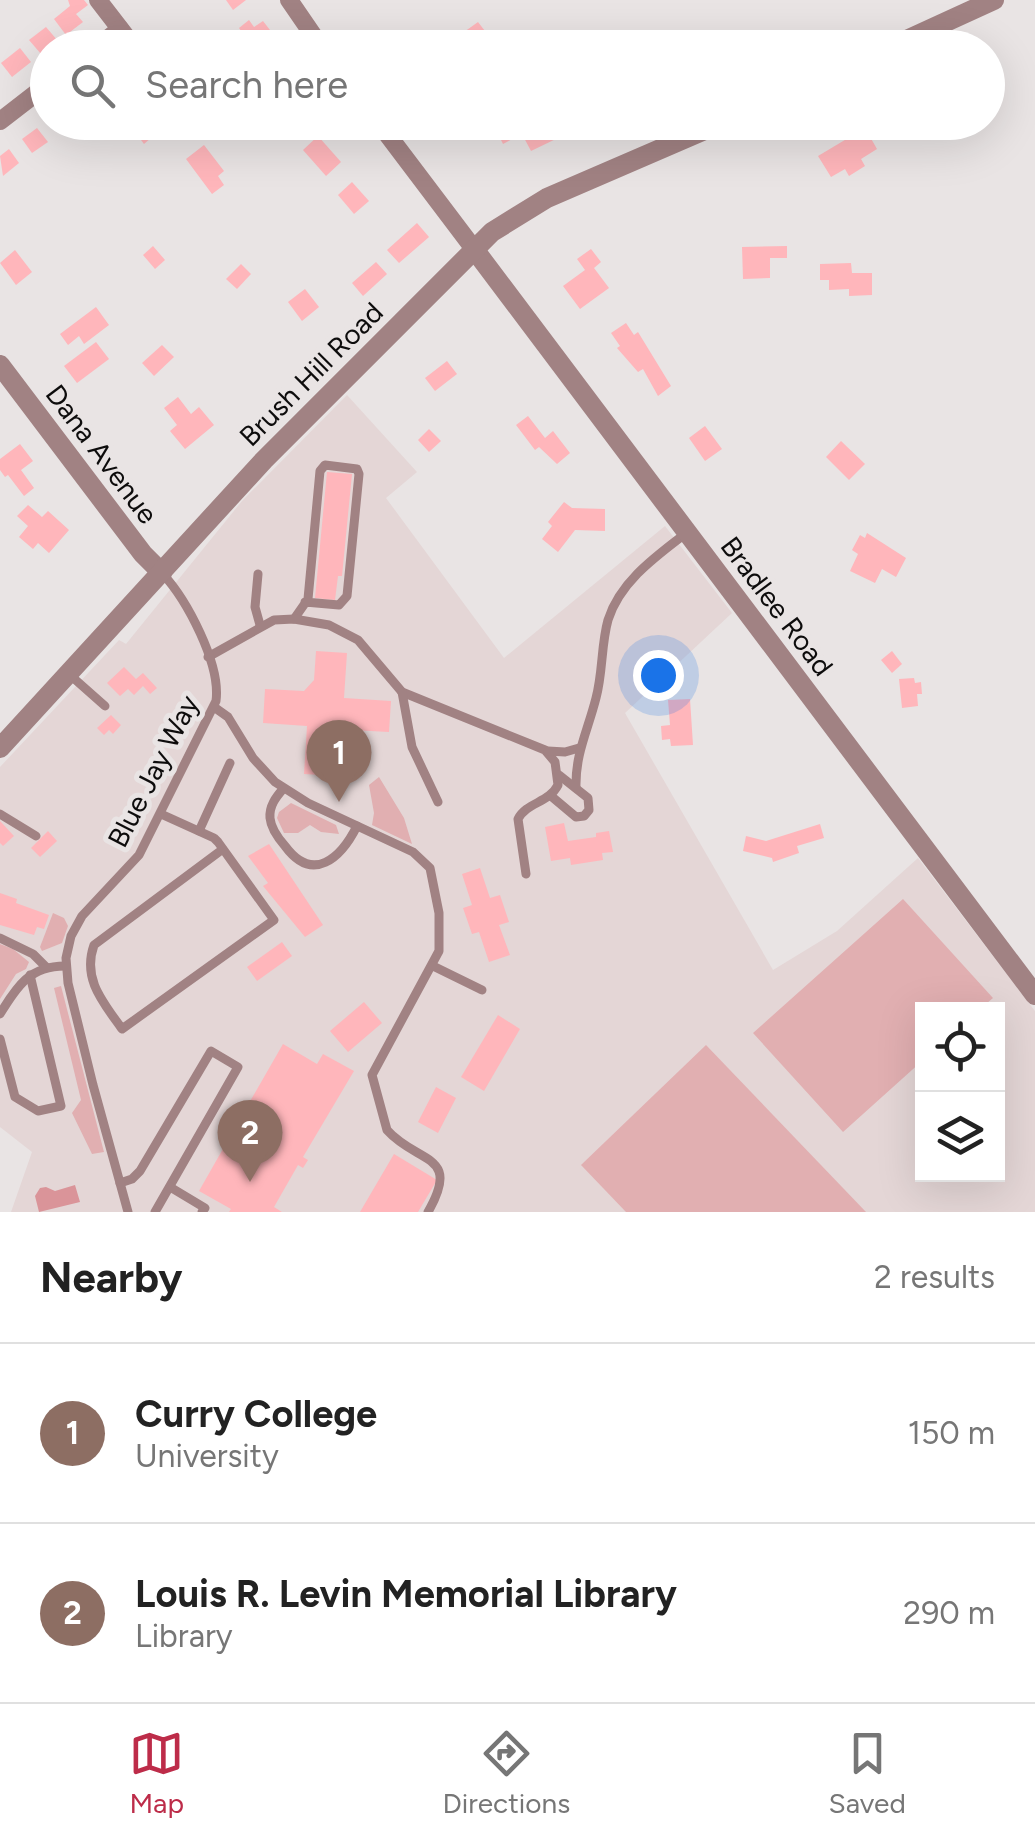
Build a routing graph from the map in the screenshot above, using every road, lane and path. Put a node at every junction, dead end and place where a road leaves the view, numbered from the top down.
1 (98, 0) edge
2 (289, 0) edge
3 (981, 3) edge
4 (120, 29) edge
5 (310, 30) edge
6 (926, 30) edge
7 (30, 98) edge
8 (0, 121) edge
9 (392, 140) edge
10 (681, 140) edge
11 (474, 250) junction
12 (0, 365) edge
13 (688, 532) junction
14 (162, 573) junction
15 (258, 574) dead end
16 (304, 602) junction
17 (294, 619) junction
18 (260, 625) junction
19 (208, 657) junction
20 (70, 675) junction
21 (402, 692) junction
22 (104, 706) dead end
23 (214, 707) junction
24 (0, 748) edge
25 (579, 748) junction
26 (545, 750) junction
27 (230, 763) dead end
28 (558, 776) junction
29 (576, 788) junction
30 (283, 789) junction
31 (551, 796) junction
32 (438, 802) dead end
33 (0, 814) edge
34 (161, 814) junction
35 (357, 826) junction
36 (198, 831) junction
37 (36, 836) dead end
38 (223, 850) junction
39 (526, 874) dead end
40 (0, 938) edge
41 (66, 966) junction
42 (433, 966) junction
43 (46, 967) junction
44 (30, 975) junction
45 (482, 990) dead end
46 (1035, 995) edge
47 (0, 1014) edge
48 (0, 1038) edge
49 (120, 1183) junction
50 (170, 1187) junction
51 (128, 1212) edge
52 (155, 1212) edge
53 (202, 1212) edge
54 (428, 1212) edge

1 - 4 street
2 - 5 street
3 - 6 street
7 - 8 street
9 - 11 street
10 - 11 street, Brush Hill Road
11 - 13 street, Bradlee Road
11 - 14 street, Brush Hill Road
12 - 14 street, Dana Avenue
13 - 25 lane
13 - 46 street, Bradlee Road
14 - 19 lane, Blue Jay Way
14 - 20 street, Brush Hill Road
15 - 18 lane
16 - 16 lane
16 - 17 lane
17 - 18 lane
17 - 21 lane
18 - 19 lane
19 - 23 lane, Blue Jay Way
20 - 22 lane
20 - 24 street, Brush Hill Road
21 - 26 lane
21 - 32 lane
23 - 30 lane
23 - 34 lane, Blue Jay Way
25 - 26 lane
25 - 29 lane
26 - 28 lane
27 - 36 lane
28 - 29 lane
28 - 31 lane
29 - 31 lane
30 - 35 lane
30 - 35 lane
31 - 39 lane
33 - 37 lane
34 - 36 lane
34 - 41 lane, Blue Jay Way
35 - 42 lane
36 - 38 lane
38 - 38 lane
40 - 43 lane
41 - 43 lane
41 - 49 lane
42 - 45 lane
42 - 54 lane
43 - 44 lane
44 - 47 lane
44 - 48 lane
49 - 50 lane
49 - 51 lane
50 - 52 lane
50 - 53 lane

